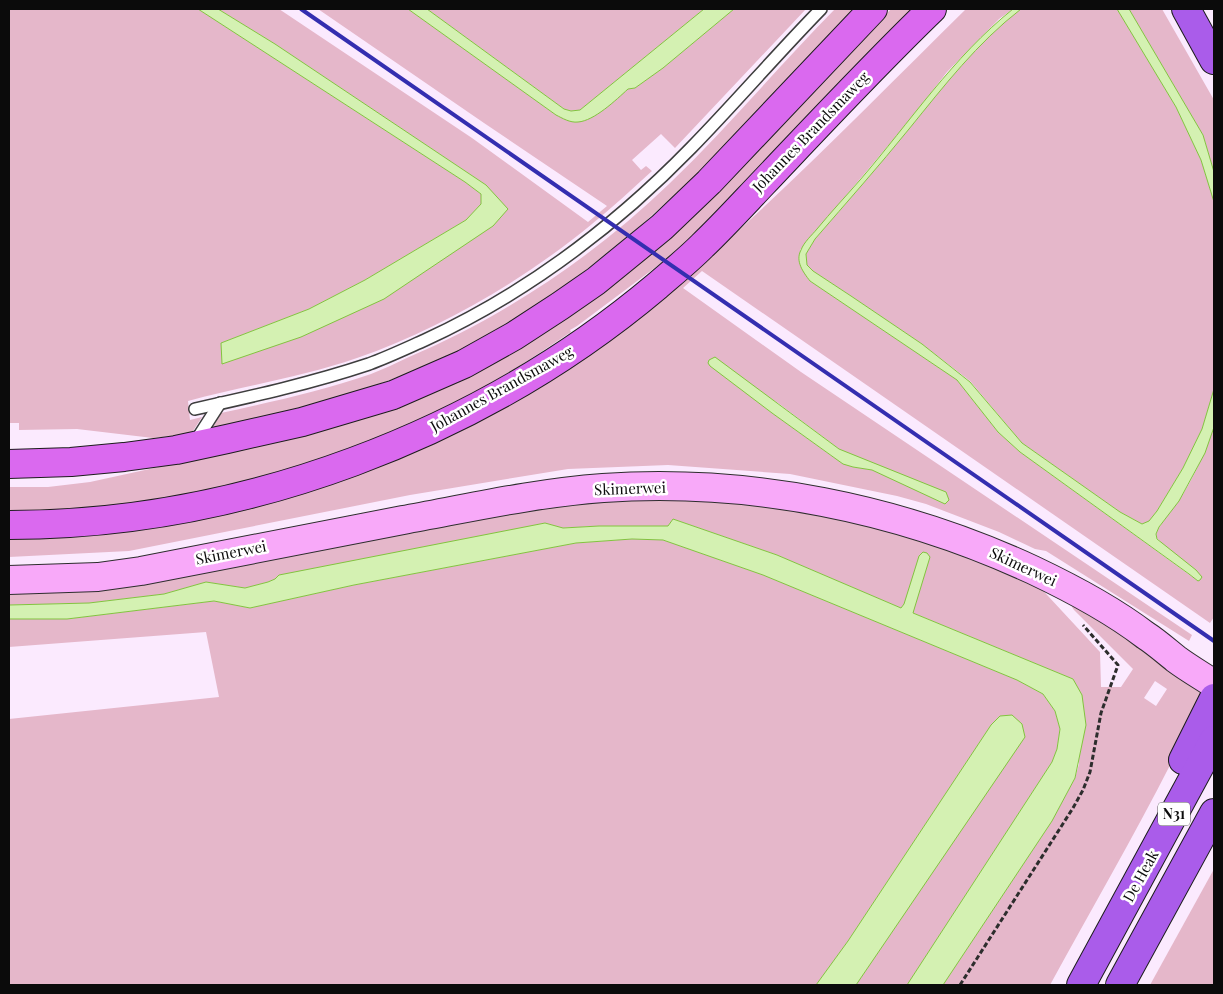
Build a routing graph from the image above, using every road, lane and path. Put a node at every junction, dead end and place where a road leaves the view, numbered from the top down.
1 (821, 9) edge
2 (873, 9) edge
3 (932, 9) edge
4 (1186, 9) edge
5 (1214, 60) edge
6 (220, 403) junction
7 (195, 409) dead end
8 (193, 446) junction
9 (9, 464) edge
10 (9, 525) edge
11 (9, 580) edge
12 (1080, 622) dead end
13 (1214, 684) edge
14 (1214, 698) edge
15 (1214, 740) edge
16 (1214, 813) edge
17 (1214, 851) edge
18 (1134, 888) junction
19 (1166, 903) junction
20 (960, 985) edge
21 (1081, 985) edge
22 (1120, 985) edge

1 - 6 lane
2 - 8 main road
3 - 10 main road, Johannes Brandsmaweg
4 - 5 highway
6 - 7 lane
6 - 8 lane
8 - 9 main road
11 - 13 street, Skimerwei
12 - 20 path
14 - 18 highway, N31
15 - 18 highway, De Heak / N31
16 - 19 highway, N31
17 - 19 highway, N31
18 - 21 highway, De Heak / N31
19 - 22 highway, N31

